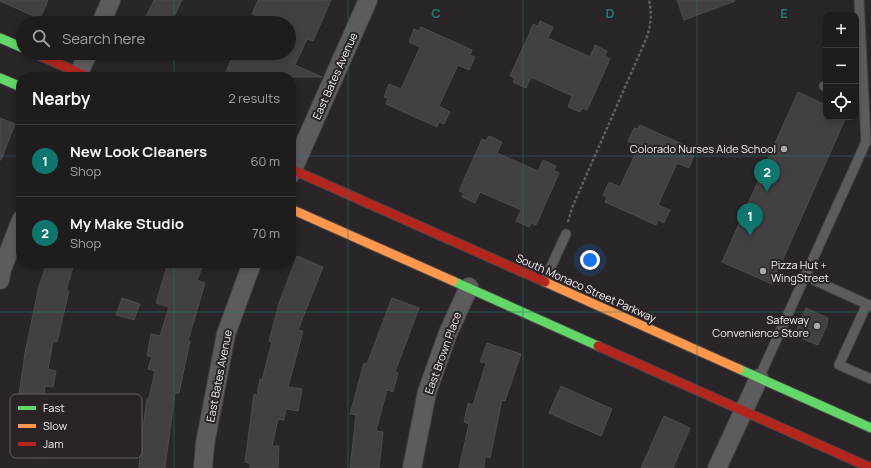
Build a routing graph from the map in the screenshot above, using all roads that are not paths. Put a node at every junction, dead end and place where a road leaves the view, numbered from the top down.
1 (111, 0) edge
2 (368, 0) edge
3 (859, 0) edge
4 (104, 16) edge
5 (0, 38) edge
6 (16, 45) edge
7 (50, 60) edge
8 (86, 60) edge
9 (76, 72) edge
10 (84, 72) edge
11 (0, 78) edge
12 (16, 85) edge
13 (860, 102) edge
14 (869, 142) edge
15 (296, 162) edge
16 (296, 173) edge
17 (296, 210) edge
18 (16, 233) edge
19 (566, 234) road end
20 (250, 268) edge
21 (805, 276) junction
22 (0, 280) edge
23 (544, 282) junction
24 (469, 287) junction
25 (869, 305) edge
26 (759, 378) junction
27 (871, 379) edge
28 (744, 411) junction
29 (871, 428) edge
30 (870, 467) edge
31 (203, 468) edge
32 (412, 468) edge
33 (717, 468) edge

1 - 4 street
2 - 15 street, East Bates Avenue
3 - 13 lane
5 - 6 main road
7 - 9 main road
8 - 10 street
11 - 12 main road
13 - 14 lane
14 - 21 lane
16 - 23 main road, South Monaco Street Parkway
17 - 24 main road
18 - 22 street
19 - 23 lane
20 - 31 street, East Bates Avenue
21 - 25 lane
21 - 26 lane
23 - 26 main road, South Monaco Street Parkway
24 - 28 main road
24 - 32 street, East Brown Place
25 - 27 lane
26 - 28 street
26 - 29 main road, South Monaco Street Parkway
28 - 30 main road
28 - 33 street

